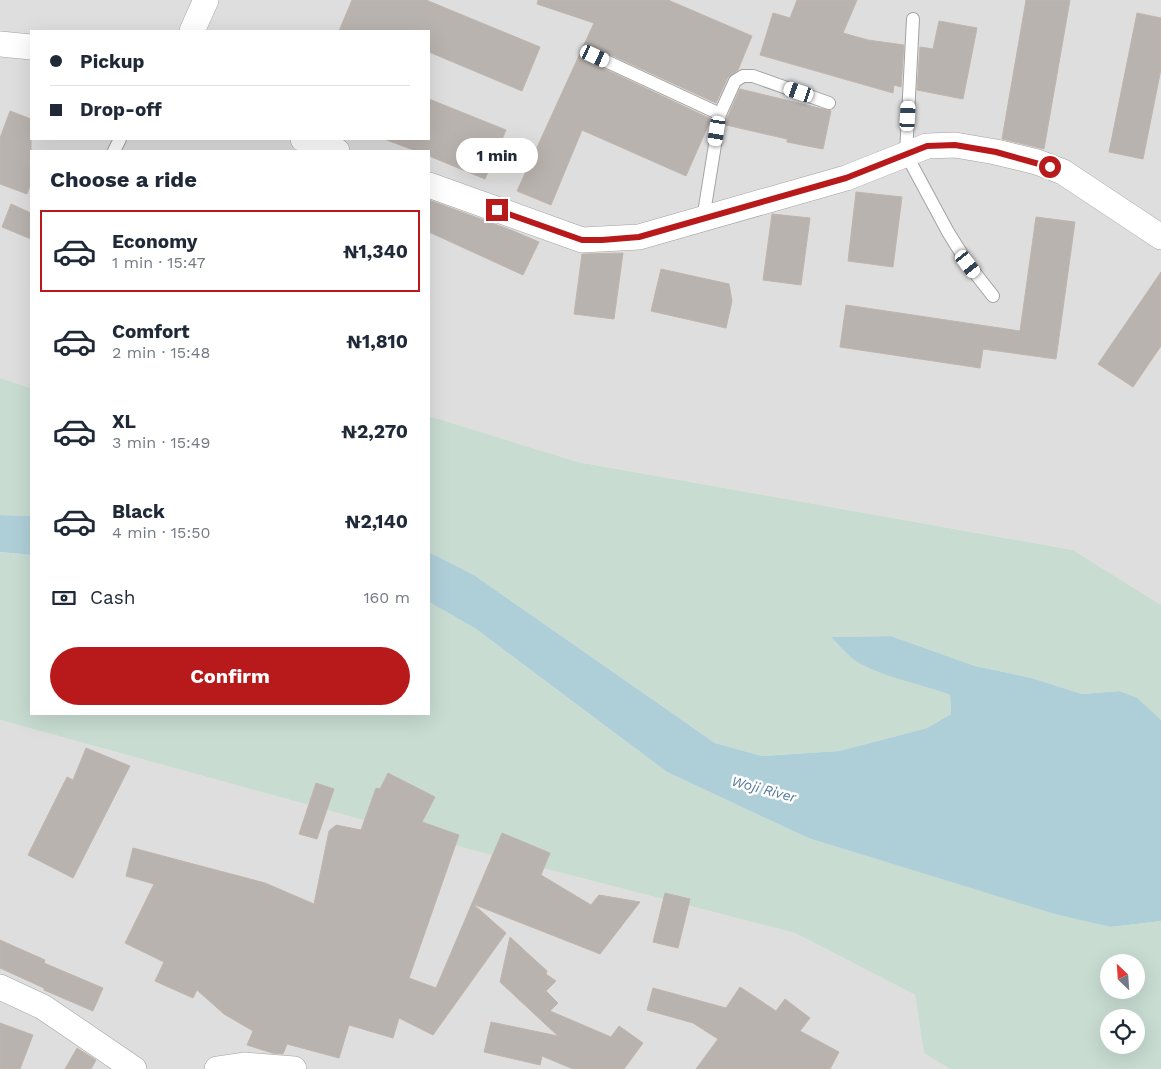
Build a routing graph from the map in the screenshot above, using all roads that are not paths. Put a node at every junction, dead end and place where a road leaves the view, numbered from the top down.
1 (206, 0) edge
2 (913, 18) dead end
3 (192, 30) edge
4 (0, 44) edge
5 (30, 47) edge
6 (595, 56) dead end
7 (829, 103) dead end
8 (720, 114) junction
9 (306, 140) edge
10 (334, 150) edge
11 (906, 154) junction
12 (430, 185) edge
13 (703, 218) junction
14 (1161, 237) edge
15 (993, 296) dead end
16 (0, 987) edge
17 (134, 1069) edge
18 (217, 1069) edge
19 (294, 1069) edge

1 - 3 street
2 - 11 lane
4 - 5 street
6 - 8 lane
7 - 8 lane
8 - 13 lane
9 - 10 street
11 - 13 street
11 - 14 street
11 - 15 lane
12 - 13 street
16 - 17 street
18 - 19 street

